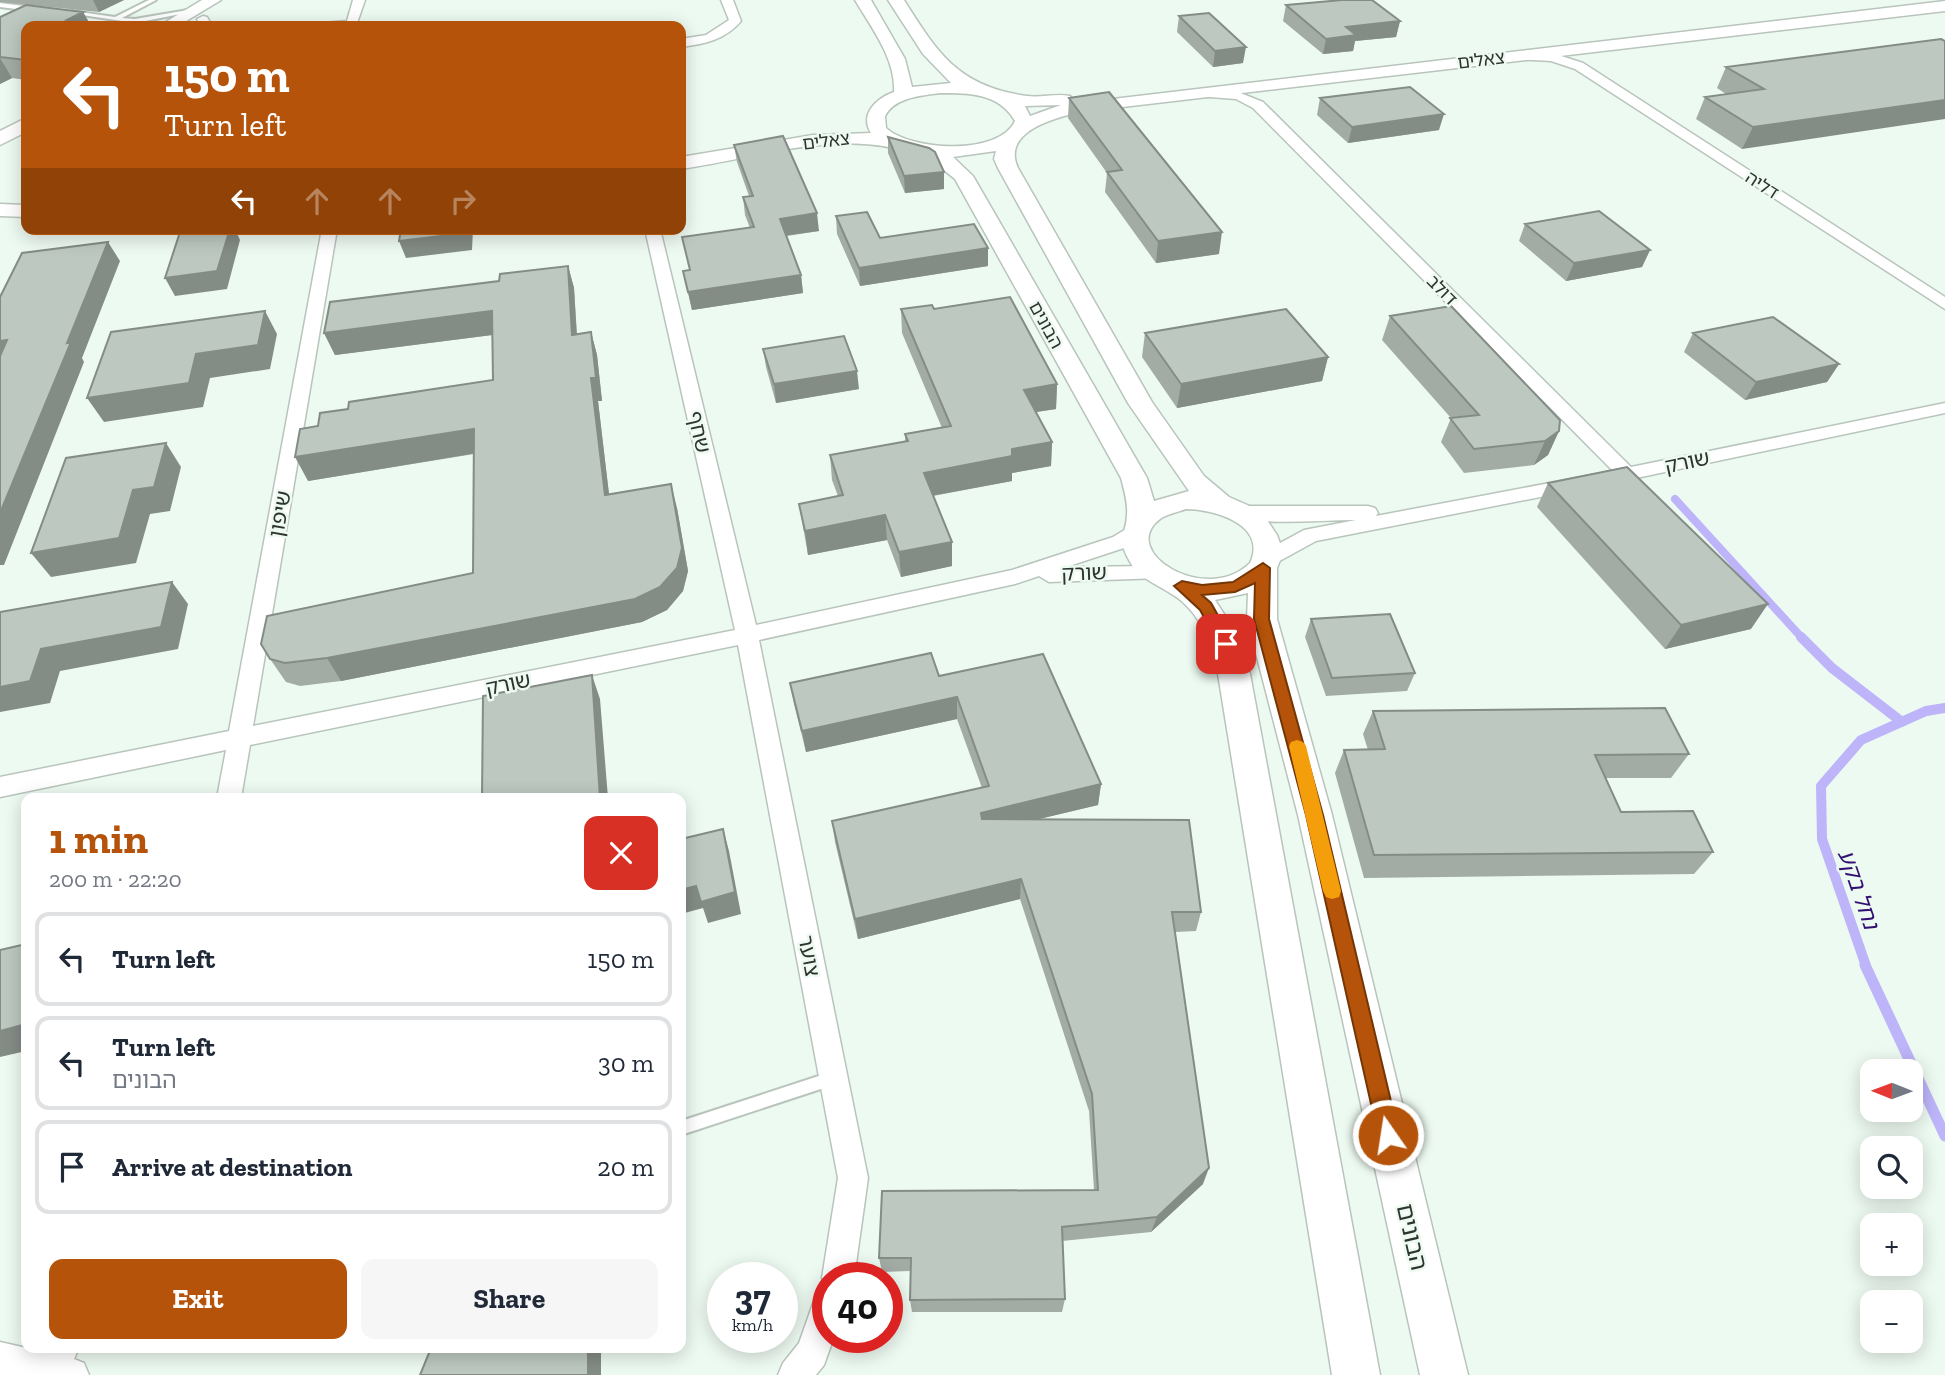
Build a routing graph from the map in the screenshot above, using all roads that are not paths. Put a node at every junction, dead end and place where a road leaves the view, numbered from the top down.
1 (153, 0) edge
2 (359, 0) edge
3 (727, 0) edge
4 (863, 0) edge
5 (896, 0) edge
6 (1903, 0) edge
7 (219, 3) edge
8 (0, 5) edge
9 (1945, 6) edge
10 (38, 9) edge
11 (64, 12) edge
12 (116, 19) junction
13 (199, 20) edge
14 (135, 21) joint
15 (352, 21) edge
16 (686, 42) edge
17 (1589, 47) junction
18 (1519, 56) junction
19 (1579, 66) junction
20 (1272, 85) junction
21 (979, 90) junction
22 (1201, 93) junction
23 (903, 95) junction
24 (1002, 97) junction
25 (1258, 105) junction
26 (21, 109) edge
27 (876, 114) junction
28 (0, 121) edge
29 (21, 127) edge
30 (1014, 135) junction
31 (0, 139) edge
32 (889, 141) junction
33 (920, 151) junction
34 (686, 160) edge
35 (686, 160) edge
36 (0, 210) edge
37 (21, 211) edge
38 (0, 224) edge
39 (21, 224) edge
40 (329, 235) edge
41 (653, 235) edge
42 (1945, 304) edge
43 (1945, 408) edge
44 (1627, 474) junction
45 (1229, 507) junction
46 (1427, 512) junction
47 (1138, 525) junction
48 (1265, 564) junction
49 (1015, 577) junction
50 (1168, 579) junction
51 (747, 635) junction
52 (240, 738) junction
53 (0, 787) edge
54 (230, 793) edge
55 (833, 1079) junction
56 (686, 1126) edge
57 (840, 1262) edge
58 (812, 1353) edge
59 (0, 1359) edge
60 (61, 1364) edge
61 (795, 1375) edge
62 (1356, 1375) edge
63 (1444, 1375) edge

1 - 12 lane
2 - 15 street
3 - 16 street
4 - 23 street
5 - 21 street
6 - 24 street, צאלים
7 - 13 street
8 - 10 lane
9 - 17 street, צאלים
11 - 12 lane
12 - 14 lane
13 - 14 lane
17 - 18 street, צאלים
17 - 19 street
18 - 19 street, דליה
18 - 20 street, צאלים
19 - 42 street, דליה
20 - 22 street, צאלים
20 - 25 street
21 - 23 street
21 - 24 street, צאלים
22 - 25 street, דולב
22 - 30 street, צאלים
23 - 27 street, צאלים
24 - 30 street
25 - 44 street, דולב
26 - 28 street
27 - 32 street
27 - 34 street, צאלים
29 - 31 street
30 - 33 street, צאלים
30 - 45 street
32 - 33 street, צאלים
32 - 35 street, צאלים
33 - 47 street, הבונים
36 - 37 street
38 - 39 street
40 - 52 street, שיפון
41 - 51 street, שחף
43 - 44 street, שורק
44 - 46 street, שורק
45 - 46 street, שורק
45 - 47 street
45 - 48 street
46 - 48 street, שורק
47 - 49 street, שורק
47 - 50 street
48 - 50 street
48 - 63 street, הבונים
49 - 50 street, שורק
49 - 51 street, שורק
50 - 62 street
51 - 52 street, שורק
51 - 55 street, צוער
52 - 53 street, שורק
52 - 54 street, שיפון
55 - 56 lane
55 - 57 street, צוער
58 - 61 street
59 - 60 street

